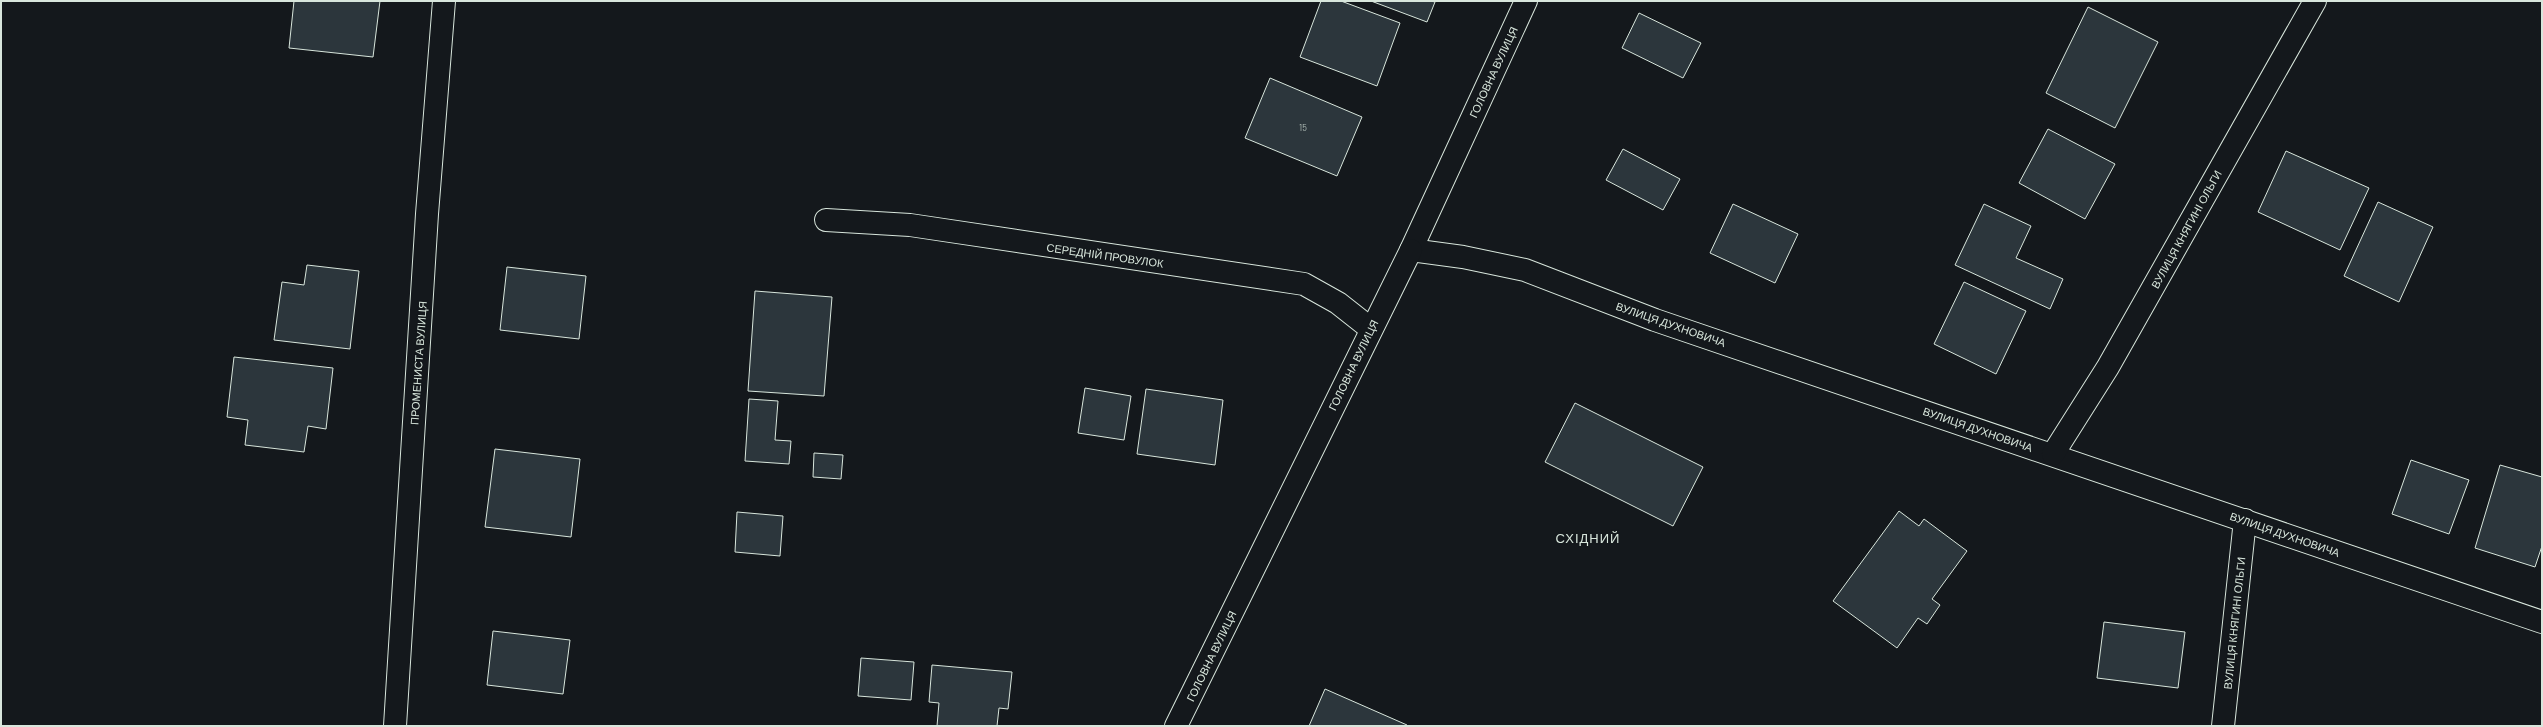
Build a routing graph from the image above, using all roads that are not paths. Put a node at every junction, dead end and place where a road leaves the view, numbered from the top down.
1 (444, 1) edge
2 (1526, 1) edge
3 (2315, 1) edge
4 (826, 220) dead end
5 (1411, 250) junction
6 (1371, 329) junction
7 (2053, 454) junction
8 (2245, 520) junction
9 (2542, 622) edge
10 (395, 726) edge
11 (1176, 726) edge
12 (2223, 726) edge

1 - 10 street, ПРОМЕНИСТА ВУЛИЦЯ
2 - 5 street, ГОЛОВНА ВУЛИЦЯ
3 - 7 street, ВУЛИЦЯ КНЯГИНІ ОЛЬГИ
4 - 6 street, СЕРЕДНІЙ ПРОВУЛОК
5 - 6 street, ГОЛОВНА ВУЛИЦЯ
5 - 7 street, ВУЛИЦЯ ДУХНОВИЧА
6 - 11 street, ГОЛОВНА ВУЛИЦЯ
7 - 8 street, ВУЛИЦЯ ДУХНОВИЧА
8 - 9 street, ВУЛИЦЯ ДУХНОВИЧА
8 - 12 street, ВУЛИЦЯ КНЯГИНІ ОЛЬГИ

